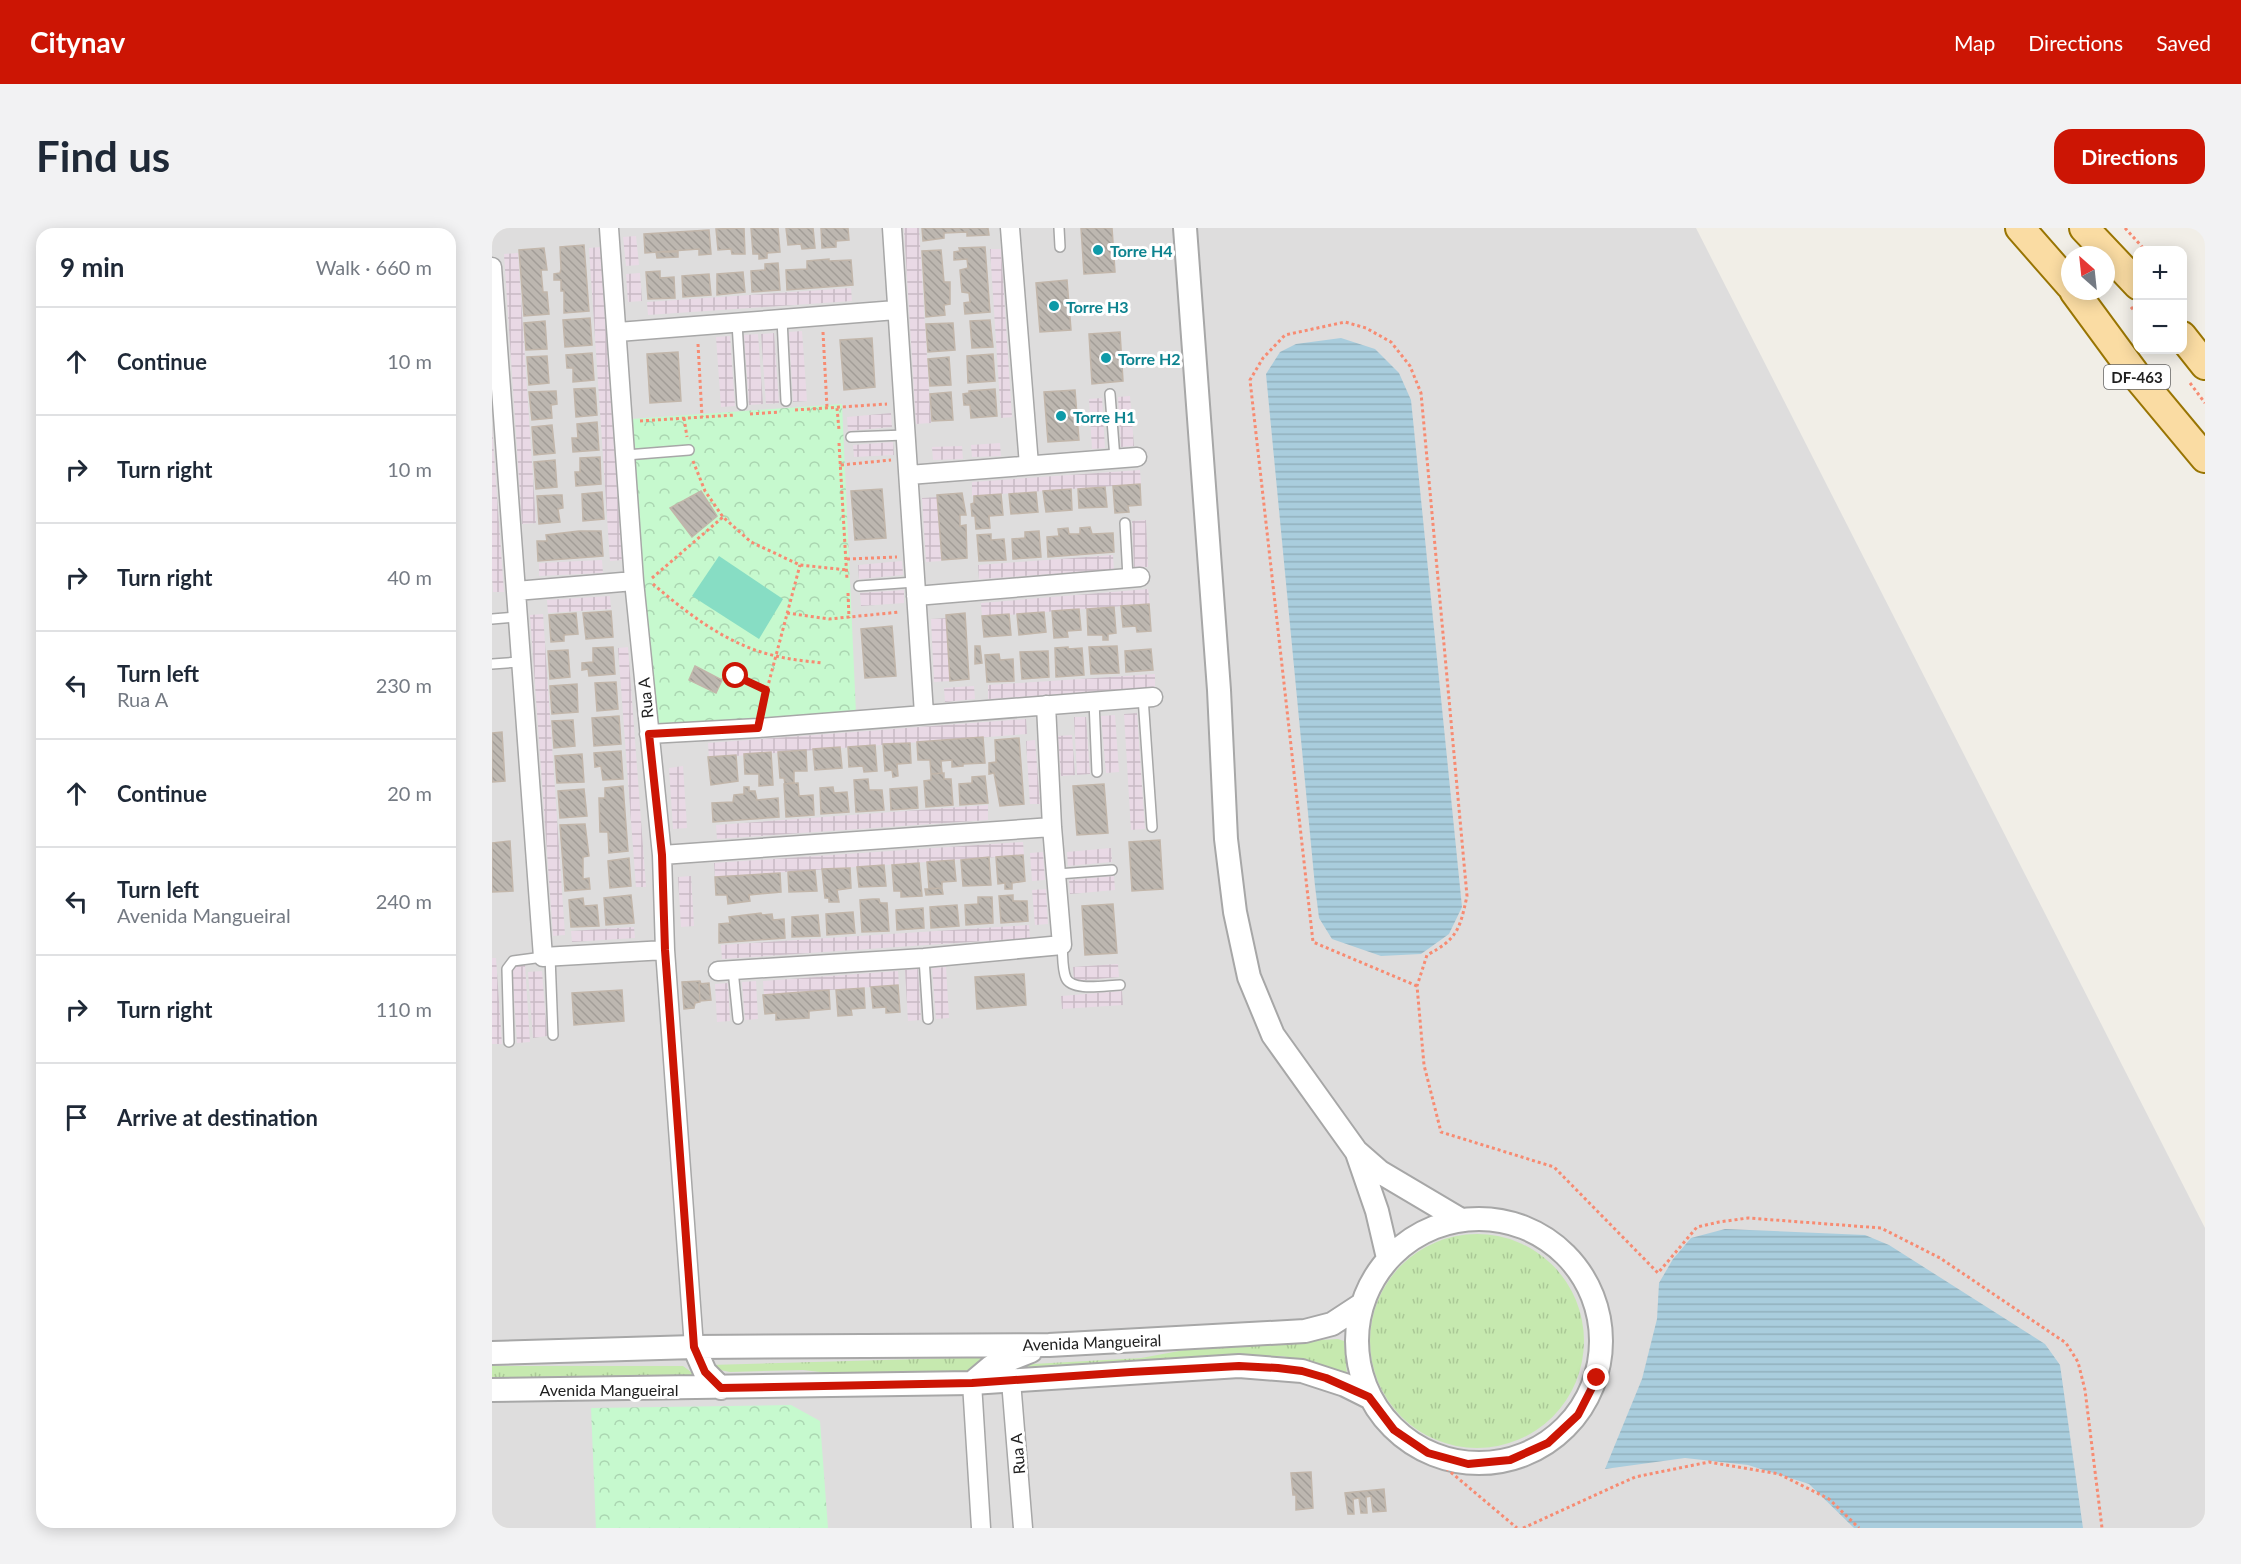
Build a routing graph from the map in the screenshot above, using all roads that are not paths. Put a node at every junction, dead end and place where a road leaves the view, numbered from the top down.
1 (609, 228) edge
2 (892, 228) edge
3 (1010, 228) edge
4 (1059, 228) edge
5 (1185, 228) edge
6 (2020, 228) edge
7 (2084, 228) edge
8 (1060, 247) dead end
9 (492, 267) edge
10 (2061, 275) edge
11 (2133, 280) edge
12 (2081, 300) edge
13 (896, 310) junction
14 (782, 319) junction
15 (737, 323) junction
16 (618, 332) junction
17 (2187, 342) edge
18 (2205, 365) edge
19 (1110, 394) dead end
20 (786, 401) dead end
21 (745, 410) road end
22 (905, 435) junction
23 (851, 438) dead end
24 (689, 450) road end
25 (626, 455) junction
26 (1137, 457) dead end
27 (2205, 458) edge
28 (1115, 459) junction
29 (1029, 465) junction
30 (908, 467) junction
31 (1125, 523) dead end
32 (1134, 577) joint
33 (634, 581) junction
34 (859, 586) dead end
35 (516, 591) junction
36 (916, 596) junction
37 (517, 617) junction
38 (492, 619) edge
39 (520, 662) junction
40 (492, 664) edge
41 (1148, 697) joint
42 (1094, 701) junction
43 (1046, 705) junction
44 (924, 714) junction
45 (649, 734) junction
46 (1097, 772) dead end
47 (1052, 827) junction
48 (1152, 827) dead end
49 (662, 855) junction
50 (1112, 870) dead end
51 (1057, 874) junction
52 (1062, 945) junction
53 (665, 950) junction
54 (546, 956) junction
55 (924, 958) junction
56 (726, 970) joint
57 (1120, 985) dead end
58 (738, 1019) dead end
59 (928, 1019) dead end
60 (553, 1035) dead end
61 (509, 1042) dead end
62 (1356, 1151) junction
63 (1461, 1220) junction
64 (1388, 1258) junction
65 (1361, 1305) junction
66 (1049, 1345) junction
67 (694, 1347) junction
68 (492, 1353) edge
69 (1011, 1381) junction
70 (972, 1383) junction
71 (721, 1388) junction
72 (492, 1390) edge
73 (1369, 1397) junction
74 (981, 1528) edge
75 (1023, 1528) edge

1 - 16 street, Rua A
2 - 13 street
3 - 29 street
4 - 8 lane
5 - 62 street
6 - 10 main road
7 - 11 main road
9 - 35 street
12 - 27 main road, DF-463
13 - 14 street
13 - 22 street
14 - 15 street
14 - 20 lane
15 - 16 street
15 - 21 lane
16 - 25 street, Rua A
17 - 18 main road
19 - 28 lane
22 - 23 lane
22 - 30 street
24 - 25 lane
25 - 33 street, Rua A
26 - 28 street
28 - 29 street
29 - 30 street
30 - 36 street
31 - 32 lane
32 - 36 street
33 - 35 street
33 - 45 street, Rua A
34 - 36 lane
35 - 37 street
36 - 44 street
37 - 38 lane
37 - 39 street
39 - 40 lane
39 - 54 street
41 - 42 street
41 - 48 lane
42 - 43 street
42 - 46 lane
43 - 44 street
43 - 47 street
44 - 45 street
45 - 49 street, Rua A
47 - 49 street
47 - 51 street
49 - 53 street, Rua A
50 - 51 lane
51 - 52 street
52 - 55 street
52 - 57 lane
53 - 54 street
53 - 67 street, Rua A
54 - 60 lane
54 - 61 lane
55 - 56 street
55 - 59 lane
56 - 58 lane
62 - 63 street
62 - 64 street
63 - 64 street
63 - 73 street
64 - 65 street
65 - 66 street, Avenida Mangueiral
65 - 73 street
66 - 67 street, Avenida Mangueiral
66 - 70 street
67 - 68 street, Avenida Mangueiral
67 - 71 street
69 - 70 street, Avenida Mangueiral
69 - 73 street, Avenida Mangueiral
69 - 75 street, Rua A
70 - 71 street, Avenida Mangueiral
70 - 74 street
71 - 72 street, Avenida Mangueiral

